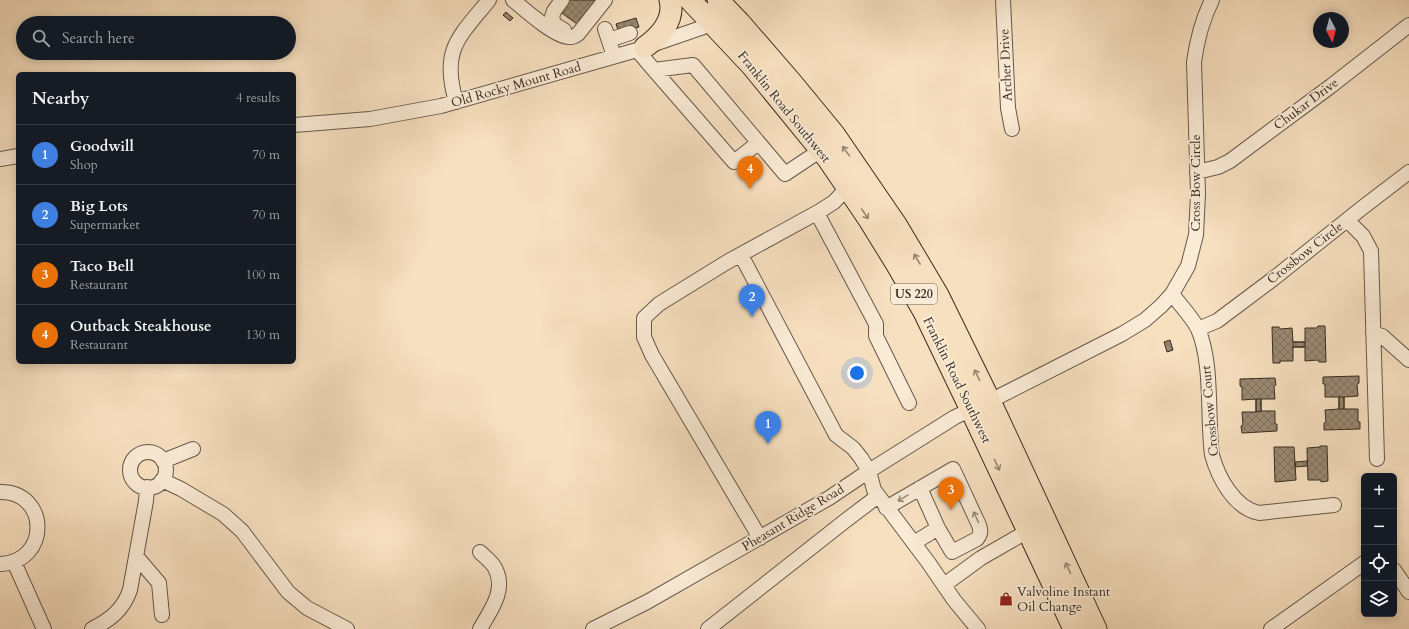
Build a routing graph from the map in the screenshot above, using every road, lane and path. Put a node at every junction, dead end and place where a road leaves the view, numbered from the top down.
1 (489, 0) edge
2 (554, 0) edge
3 (562, 0) edge
4 (598, 0) edge
5 (605, 0) edge
6 (670, 0) edge
7 (690, 0) edge
8 (1003, 0) edge
9 (1212, 0) edge
10 (516, 1) edge
11 (724, 7) edge
12 (537, 20) junction
13 (712, 23) junction
14 (1409, 25) edge
15 (630, 33) dead end
16 (641, 48) junction
17 (614, 56) junction
18 (654, 70) junction
19 (456, 102) junction
20 (296, 125) edge
21 (1012, 129) dead end
22 (758, 144) junction
23 (821, 150) junction
24 (16, 156) edge
25 (0, 159) edge
26 (1197, 172) junction
27 (1409, 172) edge
28 (848, 188) junction
29 (817, 213) junction
30 (1347, 220) junction
31 (741, 255) junction
32 (1172, 294) junction
33 (1198, 330) junction
34 (1373, 333) junction
35 (1409, 360) edge
36 (909, 403) dead end
37 (981, 405) junction
38 (193, 449) dead end
39 (1377, 459) dead end
40 (163, 461) junction
41 (869, 471) junction
42 (162, 480) junction
43 (147, 487) junction
44 (920, 488) junction
45 (0, 492) edge
46 (882, 502) junction
47 (1334, 505) dead end
48 (938, 528) junction
49 (1028, 531) junction
50 (760, 538) junction
51 (914, 544) junction
52 (480, 552) dead end
53 (136, 556) junction
54 (14, 562) junction
55 (0, 564) edge
56 (1361, 565) edge
57 (1397, 574) edge
58 (944, 585) junction
59 (1409, 592) edge
60 (162, 615) dead end
61 (44, 629) edge
62 (92, 629) edge
63 (346, 629) edge
64 (480, 629) edge
65 (593, 629) edge
66 (708, 629) edge
67 (978, 629) edge
68 (1074, 629) edge
69 (1096, 629) edge
70 (1272, 629) edge

1 - 19 street
2 - 12 street
3 - 4 street
5 - 12 street
6 - 16 highway
7 - 13 highway, Franklin Road Southwest / US 220
8 - 21 street, Archer Drive
9 - 26 street, Cross Bow Circle
10 - 12 street
11 - 13 street, Old Rocky Mount Road
37 -> 11 highway, Franklin Road Southwest / US 220
13 - 16 street, Old Rocky Mount Road
13 - 23 highway, Franklin Road Southwest / US 220
14 - 26 street, Chukar Drive
15 - 17 street
16 - 17 street, Old Rocky Mount Road
16 - 18 street
17 - 19 street, Old Rocky Mount Road
18 - 22 street
18 - 22 street
19 - 20 street, Old Rocky Mount Road
22 - 23 street
23 - 28 highway, Franklin Road Southwest / US 220
24 - 25 street
26 - 32 street, Cross Bow Circle
27 - 30 street, Crossbow Circle
28 - 29 street
28 -> 37 highway, Franklin Road Southwest / US 220
29 - 31 street
29 - 36 street
30 - 33 street, Crossbow Circle
30 - 34 street
31 - 41 street
31 - 50 street
32 - 33 street, Crossbow Court
32 - 37 street, Cross Bow Circle
33 - 47 street, Crossbow Court
34 - 35 street
34 - 39 street
37 - 41 street, Pheasant Ridge Road
37 -> 49 highway, Franklin Road Southwest / US 220
69 -> 37 highway, Franklin Road Southwest / US 220
38 - 40 street
40 - 42 street
40 - 43 street
41 - 46 street
41 - 50 street, Pheasant Ridge Road
42 - 43 street
42 - 63 street
43 - 53 street
44 -> 46 street
44 - 48 street
48 -> 44 street
45 - 54 street
46 - 51 street
46 - 66 street
48 - 51 street
49 - 58 street
49 - 68 highway, Franklin Road Southwest / US 220
50 - 65 street, Pheasant Ridge Road
51 - 58 street
52 - 64 street
53 - 60 street
53 - 62 street
54 - 55 street
54 - 61 street
56 - 70 street
57 - 59 street
58 - 67 street

